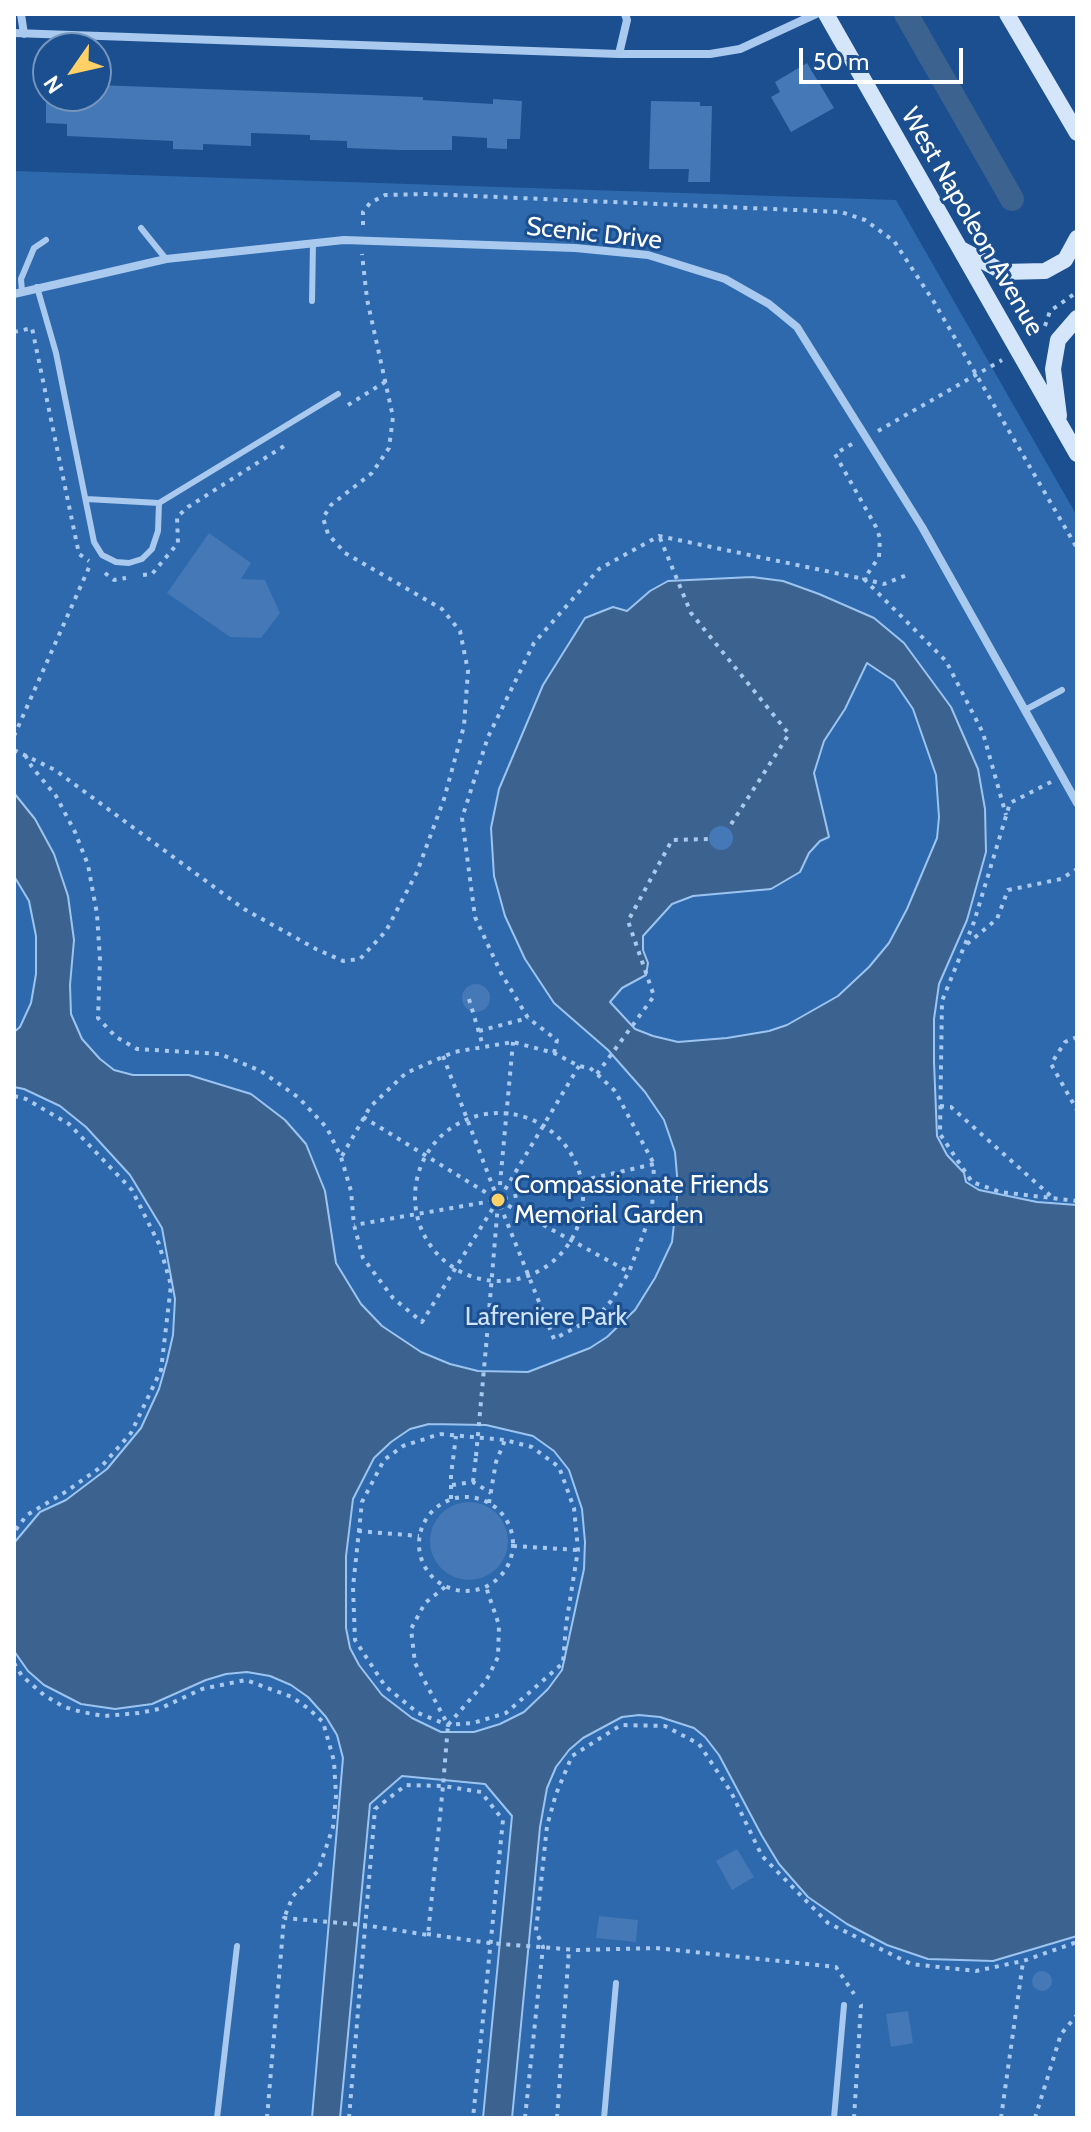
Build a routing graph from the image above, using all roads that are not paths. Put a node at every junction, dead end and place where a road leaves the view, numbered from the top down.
1 (21, 14) edge
2 (625, 14) edge
3 (816, 14) edge
4 (826, 14) edge
5 (1007, 14) edge
6 (14, 33) edge
7 (24, 34) junction
8 (619, 54) junction
9 (1077, 133) edge
10 (141, 228) dead end
11 (1077, 238) edge
12 (46, 240) dead end
13 (313, 243) junction
14 (959, 248) junction
15 (166, 259) junction
16 (37, 287) junction
17 (18, 292) edge
18 (312, 301) dead end
19 (1077, 318) edge
20 (338, 394) dead end
21 (1060, 423) junction
22 (1077, 454) edge
23 (86, 499) junction
24 (159, 503) junction
25 (1062, 690) dead end
26 (1025, 710) junction
27 (1077, 803) edge
28 (237, 1946) dead end
29 (616, 1983) dead end
30 (844, 2005) dead end
31 (217, 2118) edge
32 (604, 2118) edge
33 (834, 2118) edge

1 - 7 street
2 - 8 street
3 - 8 street
4 - 14 main road, West Napoleon Avenue
5 - 9 main road
6 - 7 street
7 - 8 street
10 - 15 lane
11 - 14 main road
12 - 17 lane
13 - 15 street, Scenic Drive
13 - 18 lane
13 - 26 street, Scenic Drive
14 - 21 main road, West Napoleon Avenue
15 - 16 street, Scenic Drive
16 - 17 street, Scenic Drive
16 - 23 lane
19 - 21 main road
20 - 24 lane
21 - 22 main road, West Napoleon Avenue
23 - 24 lane
23 - 24 lane
25 - 26 lane
26 - 27 street, Scenic Drive
28 - 31 lane
29 - 32 lane
30 - 33 lane

